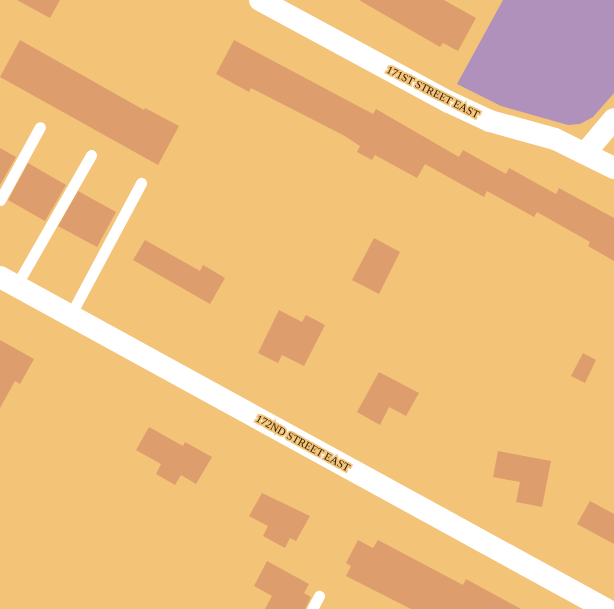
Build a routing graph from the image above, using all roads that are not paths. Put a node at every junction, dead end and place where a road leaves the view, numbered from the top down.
1 (260, 0) edge
2 (614, 118) edge
3 (40, 127) dead end
4 (586, 152) junction
5 (91, 155) dead end
6 (614, 168) edge
7 (141, 183) dead end
8 (0, 200) edge
9 (8, 282) edge
10 (70, 316) junction
11 (319, 596) dead end
12 (312, 609) edge
13 (606, 609) edge

1 - 4 street, 171ST STREET EAST
2 - 4 street
3 - 8 lane
4 - 6 street, 171ST STREET EAST
5 - 9 lane
7 - 10 lane
9 - 10 street, 172ND STREET EAST
10 - 13 street, 172ND STREET EAST
11 - 12 lane

